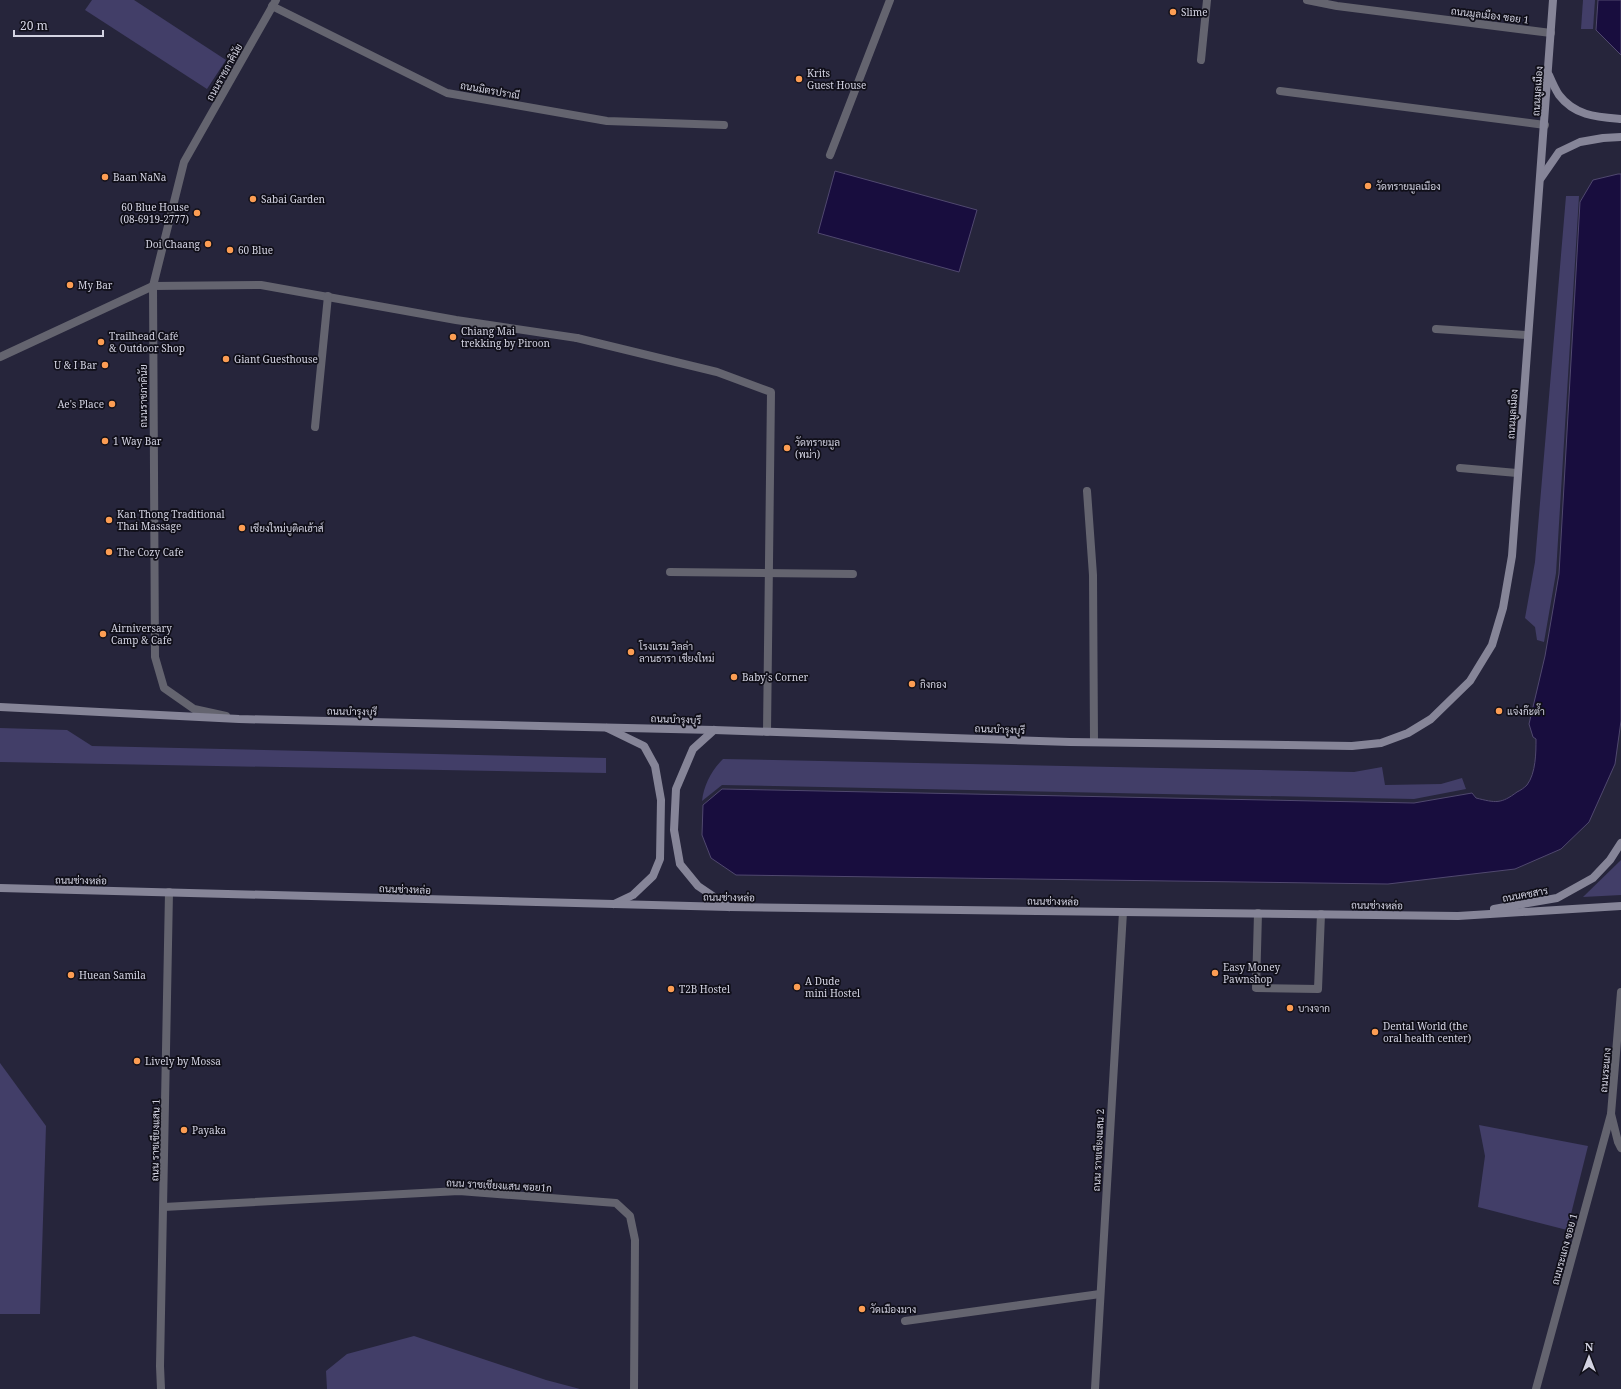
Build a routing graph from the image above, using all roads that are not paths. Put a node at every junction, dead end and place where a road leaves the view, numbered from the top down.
1 (890, 0) edge
2 (1207, 0) edge
3 (1307, 0) edge
4 (1553, 0) edge
5 (274, 3) edge
6 (1551, 33) junction
7 (1201, 60) dead end
8 (1549, 74) junction
9 (1280, 91) dead end
10 (1621, 119) edge
11 (724, 125) dead end
12 (1545, 125) junction
13 (1621, 137) edge
14 (830, 155) dead end
15 (1541, 178) junction
16 (153, 286) junction
17 (328, 296) junction
18 (1436, 329) dead end
19 (1527, 335) junction
20 (0, 357) edge
21 (315, 427) dead end
22 (1460, 468) dead end
23 (1517, 473) junction
24 (1087, 491) dead end
25 (670, 572) dead end
26 (769, 574) junction
27 (854, 574) dead end
28 (0, 707) edge
29 (239, 718) junction
30 (604, 727) junction
31 (714, 730) junction
32 (767, 732) junction
33 (1094, 742) junction
34 (1352, 746) joint
35 (1621, 843) edge
36 (0, 888) edge
37 (170, 892) junction
38 (613, 904) junction
39 (1621, 906) edge
40 (729, 907) junction
41 (1123, 912) junction
42 (1258, 913) junction
43 (1321, 914) junction
44 (1458, 916) junction
45 (1621, 992) edge
46 (1611, 1114) junction
47 (1621, 1148) edge
48 (164, 1207) junction
49 (1100, 1294) junction
50 (905, 1321) dead end
51 (161, 1389) edge
52 (634, 1389) edge
53 (1096, 1389) edge
54 (1536, 1389) edge

1 - 14 street
2 - 7 street
3 - 6 street, ถนนมูลเมือง ซอย 1
4 - 6 main road, ถนนมูลเมือง
5 - 11 street, ถนนมิตรปราณี
5 - 16 street, ถนนราชภาคินัย
6 - 8 main road, ถนนมูลเมือง
8 - 10 main road
8 - 12 main road, ถนนมูลเมือง
9 - 12 street
12 - 15 main road, ถนนมูลเมือง
13 - 15 main road
15 - 19 main road, ถนนมูลเมือง
16 - 17 street
16 - 20 street
16 - 29 street, ถนนราชภาคินัย
17 - 21 street
17 - 26 street
18 - 19 street
19 - 23 main road, ถนนมูลเมือง
22 - 23 street
23 - 34 main road, ถนนมูลเมือง
24 - 33 street
25 - 26 street
26 - 27 street
26 - 32 street
28 - 29 main road, ถนนบำรุงบุรี
29 - 30 main road, ถนนบำรุงบุรี
30 - 31 main road, ถนนบำรุงบุรี
30 - 38 main road
31 - 32 main road, ถนนบำรุงบุรี
31 - 40 main road
32 - 33 main road, ถนนบำรุงบุรี
33 - 34 main road, ถนนบำรุงบุรี
35 - 44 main road, ถนนคชสาร
36 - 37 main road, ถนนช่างหล่อ
37 - 38 main road, ถนนช่างหล่อ
37 - 48 street, ถนน ราชเชียงแสน 1
38 - 40 main road, ถนนช่างหล่อ
39 - 44 main road
40 - 41 main road, ถนนช่างหล่อ
41 - 42 main road, ถนนช่างหล่อ
41 - 49 street, ถนน ราชเชียงแสน 2
42 - 43 main road, ถนนช่างหล่อ
42 - 43 street
43 - 44 main road, ถนนช่างหล่อ
45 - 46 street, ถนนระแกง
46 - 47 street, ถนนระแกง
46 - 54 street, ถนนระแกง ซอย 1
48 - 51 street, ถนน ราชเชียงแสน 1
48 - 52 street, ถนน ราชเชียงแสน ซอย1ก
49 - 50 street
49 - 53 street, ถนน ราชเชียงแสน 2

